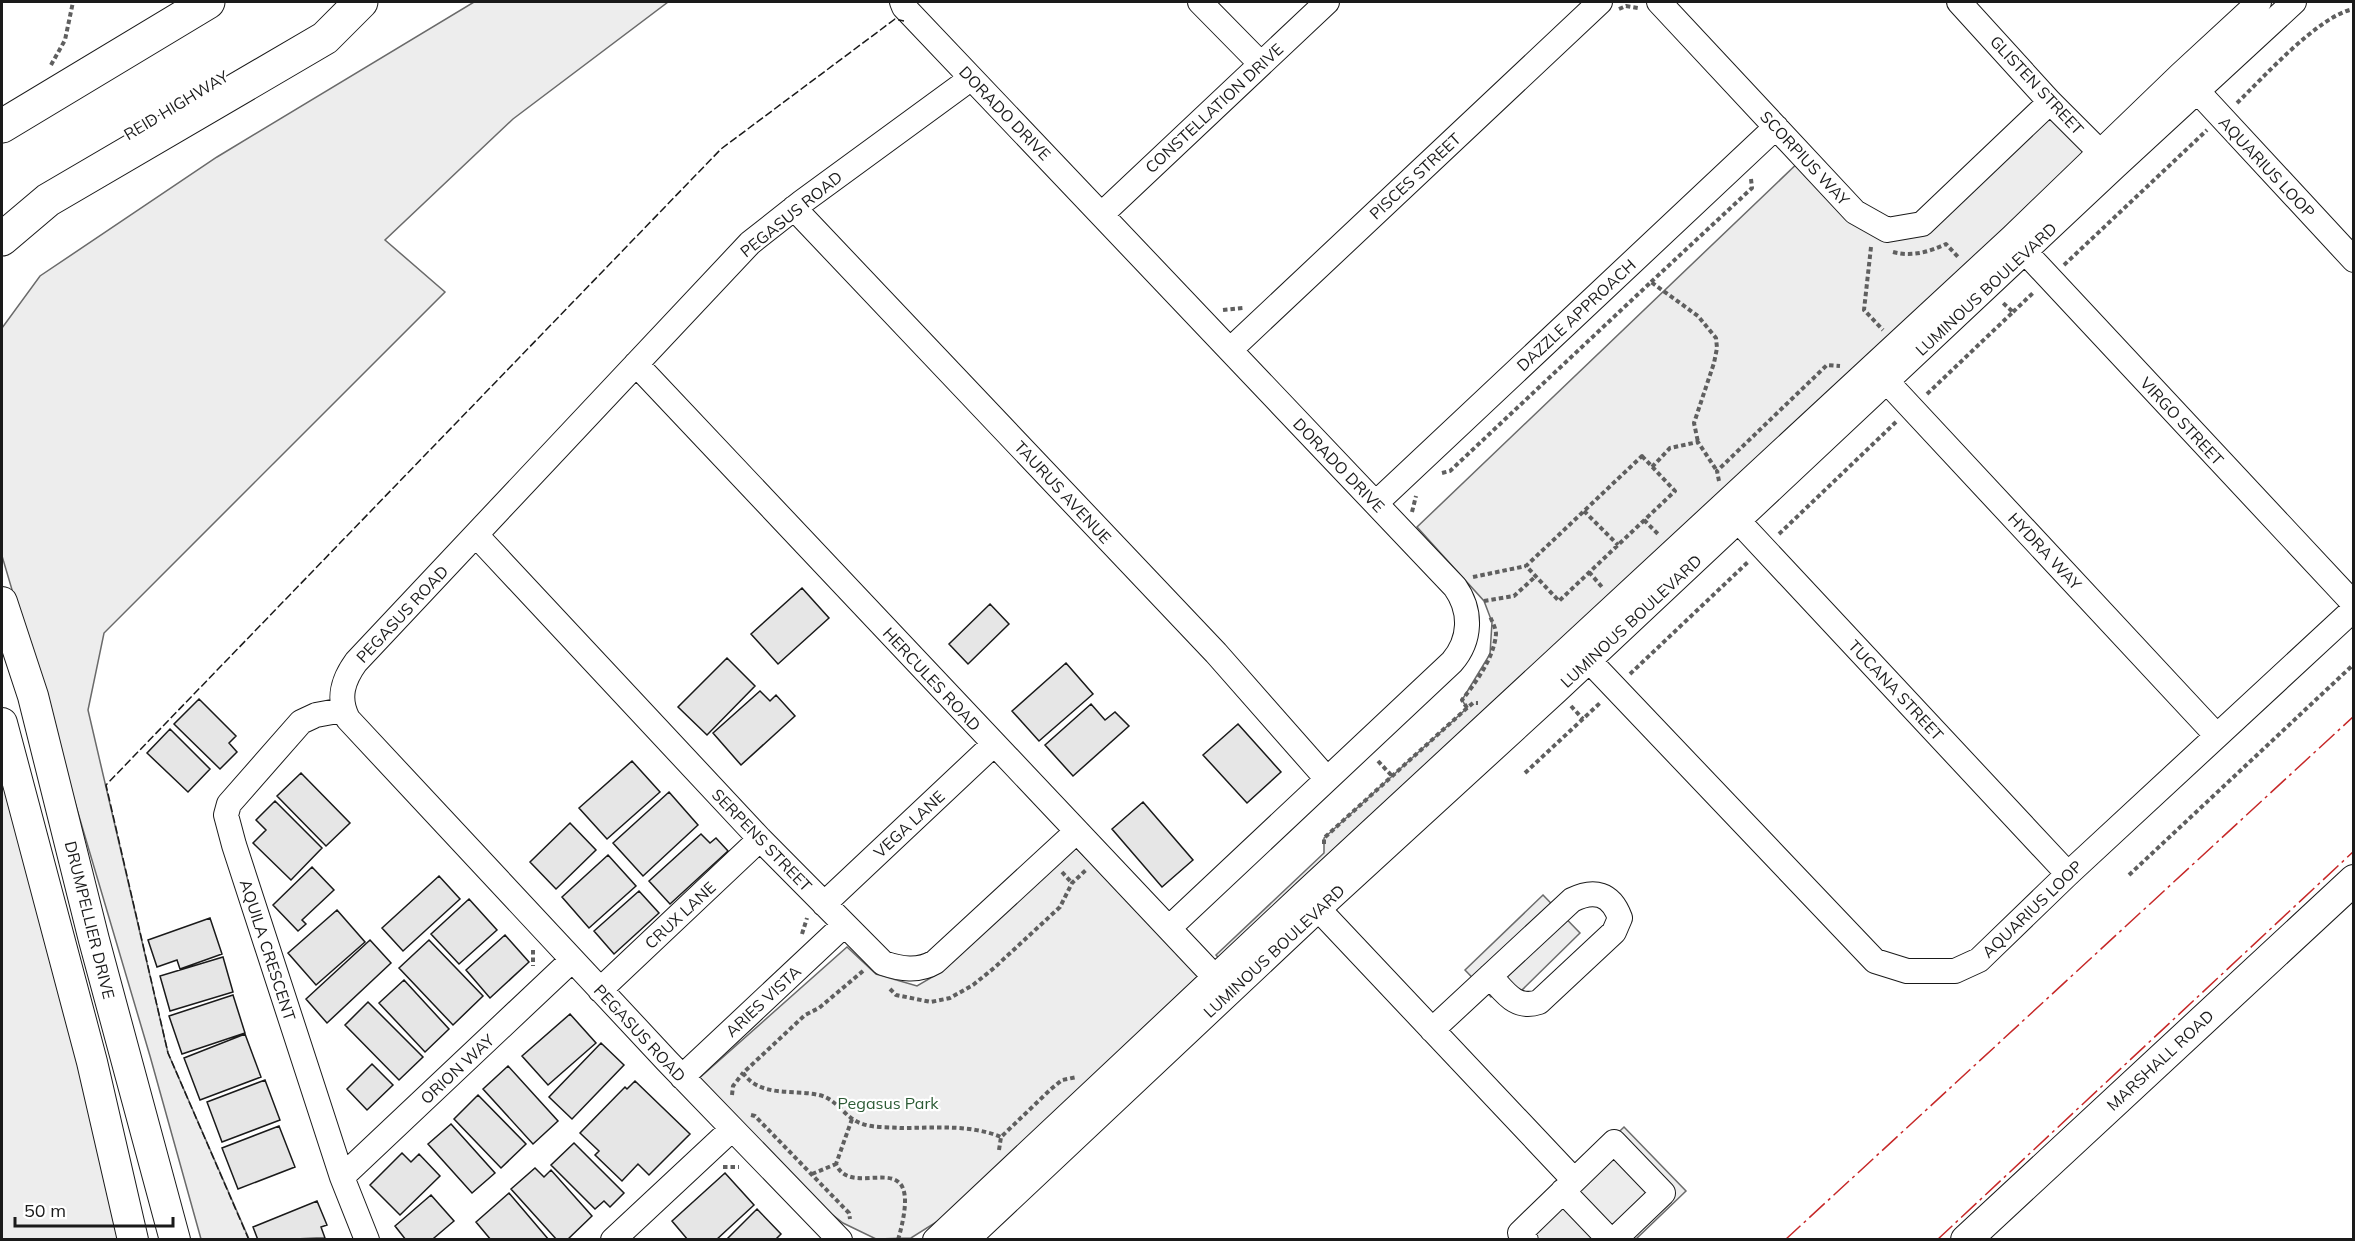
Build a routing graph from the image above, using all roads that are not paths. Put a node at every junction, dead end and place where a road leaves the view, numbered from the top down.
1 (208, 2) edge
2 (351, 2) edge
3 (361, 2) edge
4 (902, 2) edge
5 (1200, 2) edge
6 (1327, 2) edge
7 (1961, 2) edge
8 (2259, 2) edge
9 (2294, 2) edge
10 (1651, 5) edge
11 (1605, 6) edge
12 (1261, 64) junction
13 (2181, 74) junction
14 (962, 85) dead end
15 (2197, 92) junction
16 (2050, 102) junction
17 (2, 126) edge
18 (1776, 127) junction
19 (2108, 159) junction
20 (2, 208) edge
21 (794, 208) junction
22 (1101, 214) junction
23 (2, 238) edge
24 (2018, 245) junction
25 (2354, 260) edge
26 (1230, 350) junction
27 (636, 364) junction
28 (1880, 374) junction
29 (1376, 503) junction
30 (1731, 513) junction
31 (476, 535) junction
32 (2, 602) edge
33 (2354, 604) edge
34 (2354, 609) edge
35 (1581, 652) junction
36 (343, 710) junction
37 (2, 723) edge
38 (2217, 736) junction
39 (994, 744) junction
40 (1327, 779) junction
41 (1076, 832) junction
42 (760, 839) junction
43 (2068, 874) junction
44 (2354, 880) edge
45 (1311, 901) junction
46 (816, 910) junction
47 (844, 924) junction
48 (1169, 928) junction
49 (573, 960) junction
50 (1490, 976) junction
51 (1222, 985) junction
52 (600, 990) junction
53 (1432, 1029) junction
54 (682, 1077) junction
55 (739, 1122) junction
56 (342, 1177) junction
57 (1569, 1185) junction
58 (846, 1232) edge
59 (133, 1239) edge
60 (175, 1239) edge
61 (367, 1239) edge
62 (613, 1239) edge
63 (935, 1239) edge
64 (967, 1239) edge
65 (1526, 1239) edge
66 (1612, 1239) edge
67 (1966, 1239) edge

1 - 17 highway
2 - 20 highway, REID HIGHWAY
3 - 23 highway
4 - 22 street, DORADO DRIVE
5 - 12 street
6 - 12 street, CONSTELLATION DRIVE
7 - 16 street, GLISTEN STREET
8 - 13 street, LUMINOUS BOULEVARD
9 - 15 street, LUMINOUS BOULEVARD
10 - 18 street, SCORPIUS WAY
11 - 26 street, PISCES STREET
12 - 22 street, CONSTELLATION DRIVE
13 - 15 street, AQUARIUS LOOP
13 - 19 street, LUMINOUS BOULEVARD
14 - 21 street, PEGASUS ROAD
15 - 19 street, LUMINOUS BOULEVARD
15 - 25 street, AQUARIUS LOOP
16 - 18 street, SCORPIUS WAY
16 - 19 street, GLISTEN STREET
18 - 29 street, DAZZLE APPROACH
19 - 24 street, LUMINOUS BOULEVARD
21 - 27 street, PEGASUS ROAD
21 - 40 street, TAURUS AVENUE
22 - 26 street, DORADO DRIVE
24 - 28 street, LUMINOUS BOULEVARD
24 - 33 street, VIRGO STREET
26 - 29 street, DORADO DRIVE
27 - 31 street, PEGASUS ROAD
27 - 39 street, HERCULES ROAD
28 - 30 street, LUMINOUS BOULEVARD
28 - 38 street, HYDRA WAY
29 - 40 street, DORADO DRIVE
30 - 35 street, LUMINOUS BOULEVARD
30 - 43 street, TUCANA STREET
31 - 36 street, PEGASUS ROAD
31 - 42 street, SERPENS STREET
32 - 60 main road, DRUMPELLIER DRIVE
34 - 38 street, AQUARIUS LOOP
35 - 43 street, AQUARIUS LOOP
35 - 45 street, LUMINOUS BOULEVARD
36 - 49 street, PEGASUS ROAD
36 - 56 street, AQUILA CRESCENT
37 - 59 main road, DRUMPELLIER DRIVE
38 - 43 street, AQUARIUS LOOP
39 - 41 street, HERCULES ROAD
39 - 46 street, VEGA LANE
40 - 48 street, DORADO DRIVE
41 - 47 street, SERPENS STREET
41 - 48 street, HERCULES ROAD
42 - 46 street, SERPENS STREET
42 - 52 street, CRUX LANE
44 - 67 main road, MARSHALL ROAD
45 - 51 street, LUMINOUS BOULEVARD
45 - 53 street
46 - 47 street, SERPENS STREET
47 - 54 street, ARIES VISTA
48 - 51 street, HERCULES ROAD
49 - 52 street, PEGASUS ROAD
49 - 56 street, ORION WAY
50 - 50 street
50 - 53 street
51 - 63 street, LUMINOUS BOULEVARD
51 - 64 street, LUMINOUS BOULEVARD
52 - 54 street, PEGASUS ROAD
53 - 57 street
54 - 55 street, PEGASUS ROAD
55 - 58 street, PEGASUS ROAD
55 - 62 street
56 - 61 street, AQUILA CRESCENT
57 - 65 street
57 - 66 street
57 - 66 street

